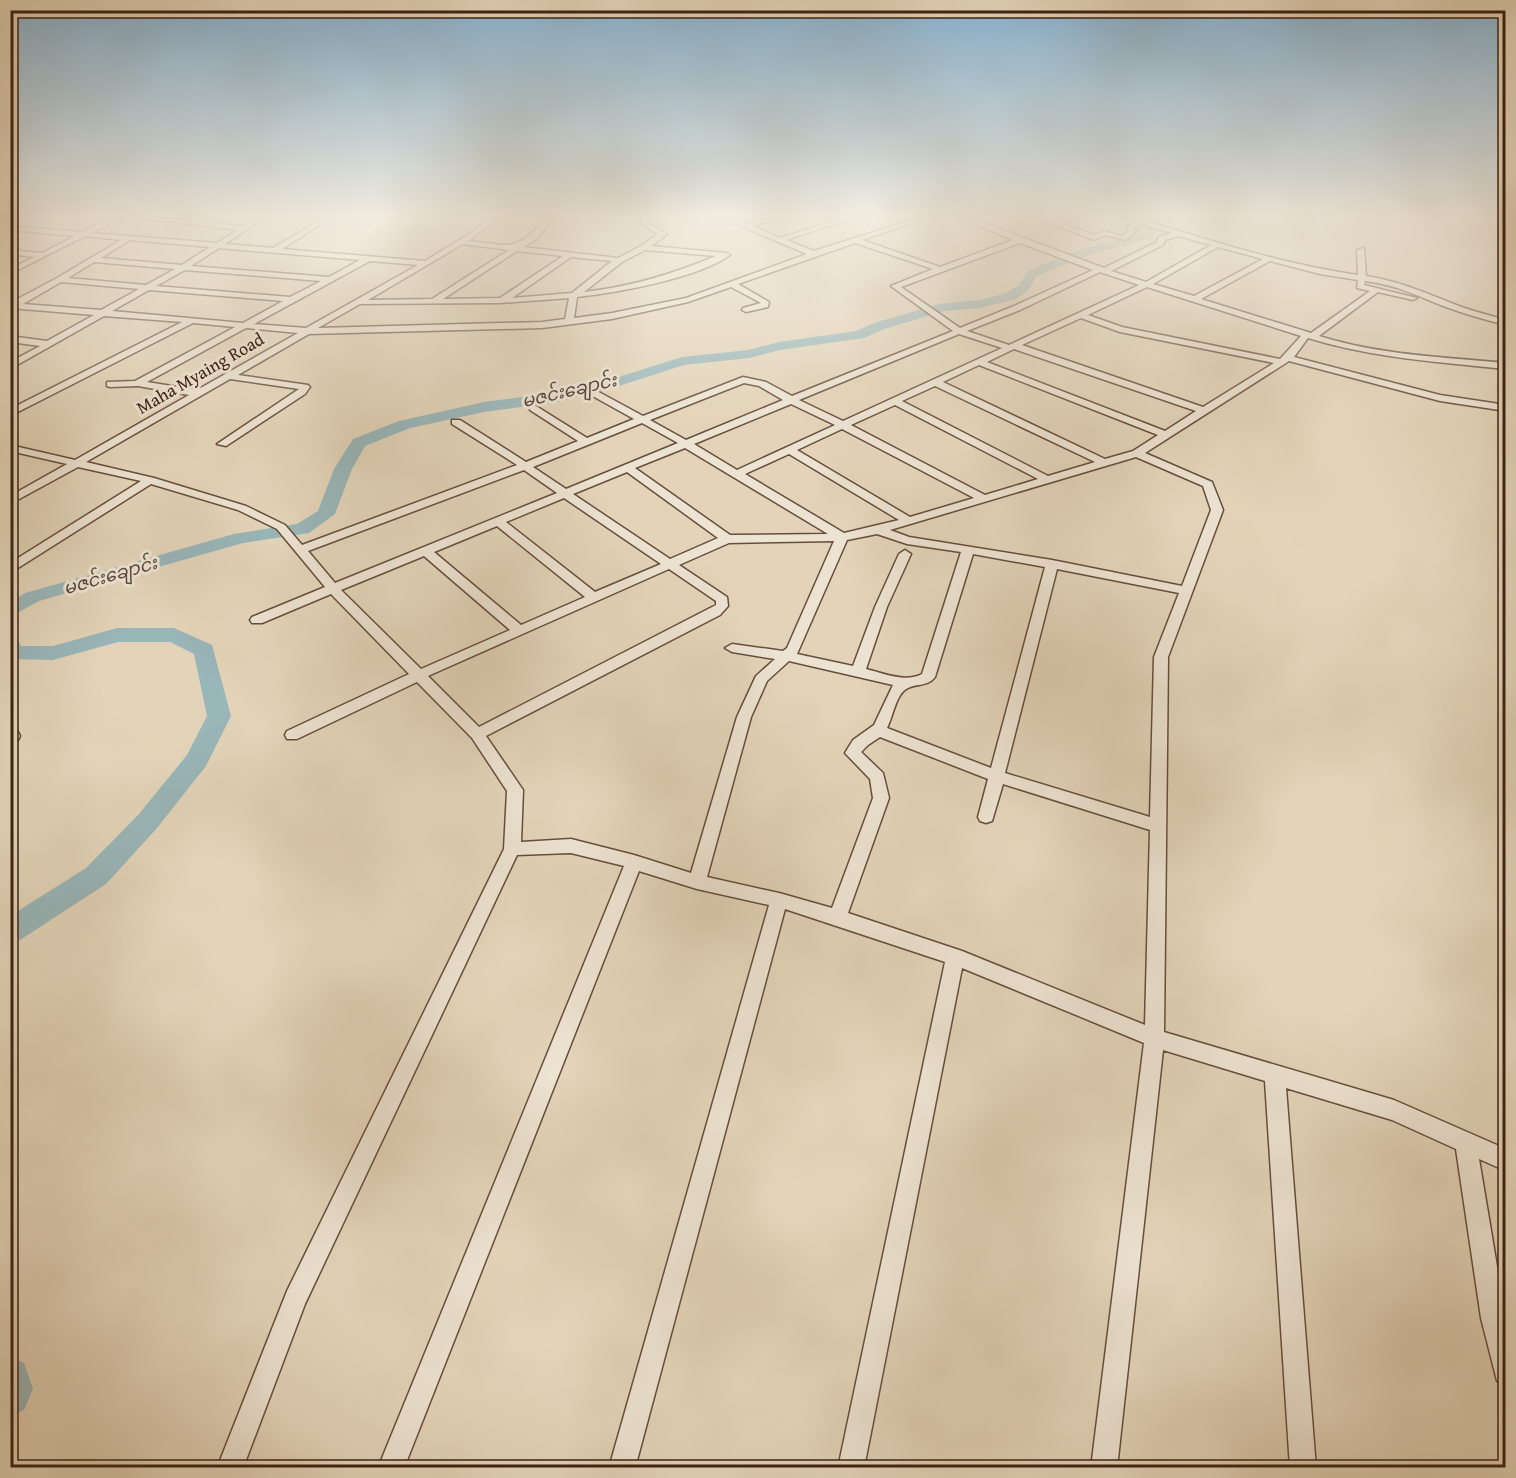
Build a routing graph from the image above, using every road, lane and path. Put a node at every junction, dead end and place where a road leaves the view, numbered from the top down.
1 (51, 285) edge
2 (114, 285) edge
3 (152, 285) edge
4 (321, 285) edge
5 (387, 285) edge
6 (460, 285) edge
7 (525, 285) edge
8 (587, 285) edge
9 (631, 285) edge
10 (727, 285) edge
11 (732, 285) edge
12 (898, 285) edge
13 (1069, 285) edge
14 (1145, 285) edge
15 (1150, 285) edge
16 (1221, 285) edge
17 (1360, 285) edge
18 (1399, 285) edge
19 (147, 288) junction
20 (1376, 290) junction
21 (573, 296) junction
22 (1195, 299) junction
23 (294, 300) junction
24 (503, 300) junction
25 (357, 302) junction
26 (433, 302) junction
27 (13, 305) edge
28 (1448, 305) junction
29 (746, 310) dead end
30 (102, 314) junction
31 (1081, 315) junction
32 (191, 321) junction
33 (569, 322) junction
34 (1506, 323) edge
35 (246, 326) junction
36 (309, 331) junction
37 (959, 331) junction
38 (1310, 335) junction
39 (10, 339) edge
40 (48, 344) junction
41 (1012, 347) junction
42 (1285, 360) junction
43 (979, 362) junction
44 (10, 366) edge
45 (1506, 366) edge
46 (227, 376) junction
47 (935, 382) junction
48 (138, 383) junction
49 (110, 384) dead end
50 (592, 392) dead end
51 (197, 393) junction
52 (789, 400) junction
53 (894, 401) junction
54 (533, 408) dead end
55 (1506, 408) edge
56 (1205, 411) junction
57 (10, 413) edge
58 (642, 420) junction
59 (456, 422) dead end
60 (844, 424) junction
61 (1166, 435) junction
62 (586, 442) junction
63 (685, 443) junction
64 (222, 444) dead end
65 (10, 448) edge
66 (789, 450) junction
67 (1137, 453) junction
68 (1105, 463) junction
69 (74, 464) junction
70 (525, 466) junction
71 (627, 467) junction
72 (736, 474) junction
73 (150, 480) junction
74 (1048, 480) junction
75 (565, 493) junction
76 (985, 499) junction
77 (10, 501) edge
78 (498, 521) junction
79 (909, 521) junction
80 (878, 530) junction
81 (842, 537) junction
82 (727, 539) junction
83 (299, 550) junction
84 (968, 550) junction
85 (426, 551) junction
86 (905, 554) dead end
87 (1052, 564) junction
88 (669, 565) junction
89 (10, 569) edge
90 (334, 590) junction
91 (1186, 591) junction
92 (594, 598) junction
93 (257, 620) dead end
94 (520, 631) junction
95 (732, 648) dead end
96 (786, 656) junction
97 (858, 671) junction
98 (419, 675) junction
99 (906, 683) junction
100 (879, 729) junction
101 (477, 734) junction
102 (292, 735) dead end
103 (997, 777) junction
104 (986, 817) dead end
105 (1158, 826) junction
106 (512, 849) junction
107 (634, 862) junction
108 (697, 882) junction
109 (779, 900) junction
110 (837, 918) junction
111 (955, 957) junction
112 (1154, 1038) junction
113 (1275, 1074) junction
114 (1466, 1142) junction
115 (1506, 1160) edge
116 (1506, 1372) edge
117 (230, 1467) edge
118 (391, 1467) edge
119 (622, 1467) edge
120 (851, 1467) edge
121 (1104, 1467) edge
122 (1303, 1467) edge

1 - 27 street
2 - 19 street
3 - 19 street
4 - 23 street
5 - 25 street, Maha Myaing Road
6 - 26 street
7 - 24 street
8 - 21 street
9 - 21 street
10 - 33 street
11 - 29 street
12 - 37 street
13 - 37 street
14 - 31 street
15 - 22 street
16 - 22 street
17 - 20 street
18 - 28 street
19 - 23 street
19 - 30 street
20 - 28 street
20 - 38 street
21 - 24 street
21 - 33 street
22 - 38 street
23 - 35 street
24 - 26 street
25 - 26 street
25 - 36 street, Maha Myaing Road
27 - 30 street
28 - 34 street
30 - 32 street
30 - 40 street
31 - 41 street
31 - 42 street
32 - 35 street
32 - 57 street
33 - 36 street
35 - 36 street
35 - 48 street
36 - 46 street, Maha Myaing Road
37 - 41 street
37 - 52 street
38 - 42 street
38 - 45 street
39 - 40 street
40 - 44 street
41 - 43 street
41 - 56 street
42 - 55 street
42 - 56 street
43 - 47 street
43 - 61 street
46 - 51 street, Maha Myaing Road
46 - 64 street
47 - 53 street
47 - 68 street
48 - 49 street
48 - 51 street
50 - 58 street
51 - 69 street, Maha Myaing Road
52 - 58 street
52 - 60 street
52 - 63 street
53 - 60 street
53 - 74 street
54 - 62 street
56 - 61 street
58 - 62 street
58 - 63 street
59 - 70 street
60 - 66 street
60 - 76 street
61 - 67 street
62 - 70 street
63 - 71 street
63 - 72 street
65 - 69 street
66 - 72 street
66 - 79 street
67 - 68 street
67 - 91 street
68 - 74 street
69 - 73 street
69 - 77 street, Maha Myaing Road
70 - 75 street
70 - 83 street
71 - 75 street
71 - 82 street
72 - 81 street
73 - 83 street
73 - 89 street
74 - 76 street
75 - 78 street
75 - 88 street
76 - 79 street
78 - 85 street
78 - 92 street
79 - 80 street
80 - 81 street
80 - 84 street
81 - 82 street
81 - 96 street
82 - 88 street
83 - 90 street
84 - 87 street
84 - 99 street
85 - 90 street
85 - 94 street
86 - 97 street
87 - 91 street
87 - 103 street
88 - 92 street
88 - 101 street
90 - 93 street
90 - 98 street
91 - 105 street
92 - 94 street
94 - 98 street
95 - 96 street
96 - 97 street
96 - 108 street
97 - 99 street
98 - 101 street
98 - 102 street
99 - 100 street
100 - 103 street
100 - 110 street
101 - 106 street
103 - 104 street
103 - 105 street
105 - 112 street
106 - 107 street
106 - 117 street
107 - 108 street
107 - 118 street
108 - 109 street
109 - 110 street
109 - 119 street
110 - 111 street
111 - 112 street
111 - 120 street
112 - 113 street
112 - 121 street
113 - 114 street
113 - 122 street
114 - 115 street
114 - 116 street

